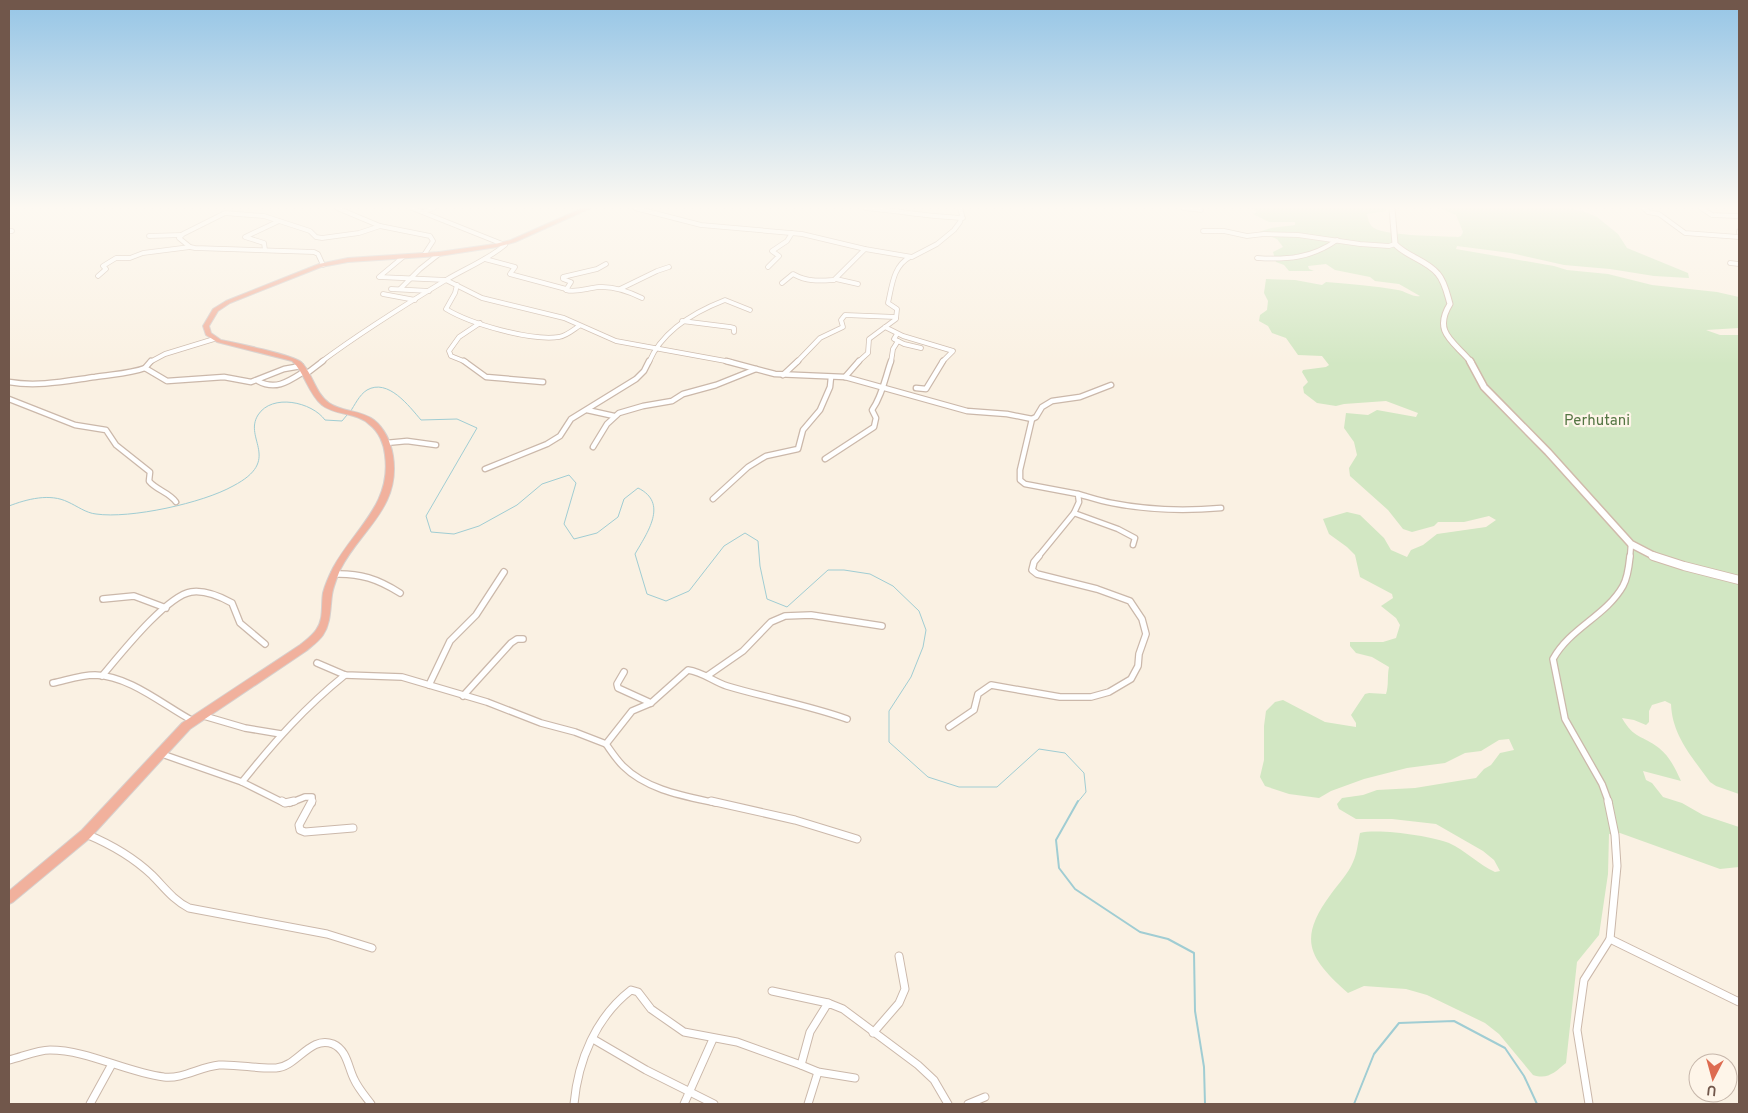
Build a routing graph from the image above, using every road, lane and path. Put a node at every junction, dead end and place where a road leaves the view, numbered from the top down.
1 (113, 260) edge
2 (321, 260) edge
3 (349, 260) edge
4 (399, 260) edge
5 (432, 260) edge
6 (483, 260) edge
7 (489, 260) edge
8 (775, 260) edge
9 (854, 260) edge
10 (902, 260) edge
11 (1417, 260) edge
12 (107, 263) junction
13 (1730, 263) dead end
14 (606, 264) dead end
15 (1739, 264) edge
16 (323, 265) junction
17 (97, 266) dead end
18 (669, 267) dead end
19 (768, 267) dead end
20 (98, 276) dead end
21 (410, 278) junction
22 (836, 279) junction
23 (446, 280) junction
24 (782, 283) dead end
25 (858, 284) dead end
26 (457, 285) junction
27 (391, 288) dead end
28 (400, 289) junction
29 (566, 289) junction
30 (619, 289) junction
31 (429, 291) junction
32 (383, 294) dead end
33 (642, 298) dead end
34 (416, 300) junction
35 (750, 310) dead end
36 (896, 317) junction
37 (682, 321) junction
38 (480, 322) junction
39 (579, 326) junction
40 (884, 327) junction
41 (734, 332) dead end
42 (897, 334) junction
43 (214, 339) junction
44 (898, 341) junction
45 (921, 348) dead end
46 (655, 349) junction
47 (145, 368) junction
48 (756, 369) junction
49 (304, 370) junction
50 (783, 375) junction
51 (831, 377) junction
52 (845, 378) junction
53 (258, 380) junction
54 (9, 382) edge
55 (543, 382) dead end
56 (1111, 384) dead end
57 (881, 388) junction
58 (916, 388) dead end
59 (9, 399) edge
60 (588, 410) junction
61 (615, 416) junction
62 (1032, 419) junction
63 (386, 443) junction
64 (436, 445) dead end
65 (593, 447) dead end
66 (825, 459) dead end
67 (485, 469) dead end
68 (1078, 494) junction
69 (712, 499) dead end
70 (176, 502) dead end
71 (1221, 508) dead end
72 (1074, 513) junction
73 (1632, 544) junction
74 (1133, 545) dead end
75 (504, 572) dead end
76 (334, 574) junction
77 (1739, 580) edge
78 (400, 593) dead end
79 (103, 599) dead end
80 (166, 608) junction
81 (882, 626) dead end
82 (523, 639) dead end
83 (265, 644) dead end
84 (318, 663) dead end
85 (624, 672) dead end
86 (345, 675) junction
87 (102, 676) junction
88 (707, 676) junction
89 (53, 683) dead end
90 (429, 686) junction
91 (463, 696) junction
92 (651, 703) junction
93 (197, 718) junction
94 (847, 719) dead end
95 (949, 728) dead end
96 (281, 734) junction
97 (606, 744) junction
98 (159, 753) junction
99 (242, 782) junction
100 (352, 828) dead end
101 (86, 834) junction
102 (856, 839) dead end
103 (9, 898) edge
104 (1610, 939) junction
105 (372, 948) dead end
106 (899, 956) dead end
107 (772, 991) dead end
108 (1739, 1002) edge
109 (828, 1003) junction
110 (873, 1033) junction
111 (593, 1039) junction
112 (713, 1039) junction
113 (10, 1061) edge
114 (112, 1064) junction
115 (801, 1065) junction
116 (818, 1072) junction
117 (855, 1078) dead end
118 (689, 1092) junction
119 (985, 1098) dead end
120 (90, 1104) edge
121 (371, 1104) edge
122 (574, 1104) edge
123 (684, 1104) edge
124 (714, 1104) edge
125 (808, 1104) edge
126 (948, 1104) edge
127 (968, 1104) edge
128 (1589, 1104) edge

1 - 12 street
2 - 16 street
3 - 16 highway
4 - 21 street
5 - 21 street
6 - 23 street
7 - 29 street
8 - 19 street
9 - 22 street
10 - 36 street
11 - 73 street
12 - 17 street
12 - 20 street
13 - 15 street
14 - 29 street
16 - 43 highway
18 - 30 street
21 - 23 street
21 - 28 street
22 - 24 street
22 - 25 street
23 - 26 street
23 - 31 street
26 - 38 street
26 - 39 street
27 - 28 street
28 - 31 street
29 - 30 street
30 - 33 street
31 - 34 street
32 - 34 street
34 - 49 street
35 - 37 street
36 - 40 street
36 - 50 street
37 - 41 street
37 - 46 street
38 - 39 street
38 - 55 street
39 - 46 street
40 - 42 street
40 - 52 street
42 - 44 street
42 - 58 street
43 - 47 street
43 - 49 highway
44 - 45 street
44 - 57 street
46 - 48 street
46 - 60 street
47 - 53 street
47 - 54 street
48 - 50 street
48 - 61 street
49 - 53 street
49 - 53 street
49 - 63 highway
50 - 51 street
51 - 52 street
51 - 69 street
52 - 57 street
56 - 62 street
57 - 62 street
57 - 66 street
59 - 70 street
60 - 61 street
60 - 67 street
61 - 65 street
62 - 68 street
63 - 64 street
63 - 76 highway
68 - 71 street
68 - 72 street
72 - 74 street
72 - 95 street
73 - 77 street
73 - 104 street
75 - 90 street
76 - 78 street
76 - 93 highway
79 - 80 street
80 - 83 street
80 - 87 street
81 - 88 street
82 - 91 street
84 - 86 street
85 - 92 street
86 - 90 street
86 - 96 street
87 - 89 street
87 - 93 street
88 - 92 street
88 - 94 street
90 - 91 street
91 - 97 street
92 - 97 street
93 - 96 street
93 - 98 highway
96 - 99 street
97 - 102 street
98 - 99 street
98 - 101 highway
99 - 100 street
101 - 103 highway
101 - 105 street
104 - 108 street
104 - 128 street
106 - 110 street
107 - 109 street
109 - 110 street
109 - 115 street
110 - 126 street
111 - 112 street
111 - 118 street
111 - 122 street
112 - 115 street
112 - 118 street
113 - 114 street
114 - 120 street
114 - 121 street
115 - 116 street
116 - 117 street
116 - 125 street
118 - 123 street
118 - 124 street
119 - 127 street

